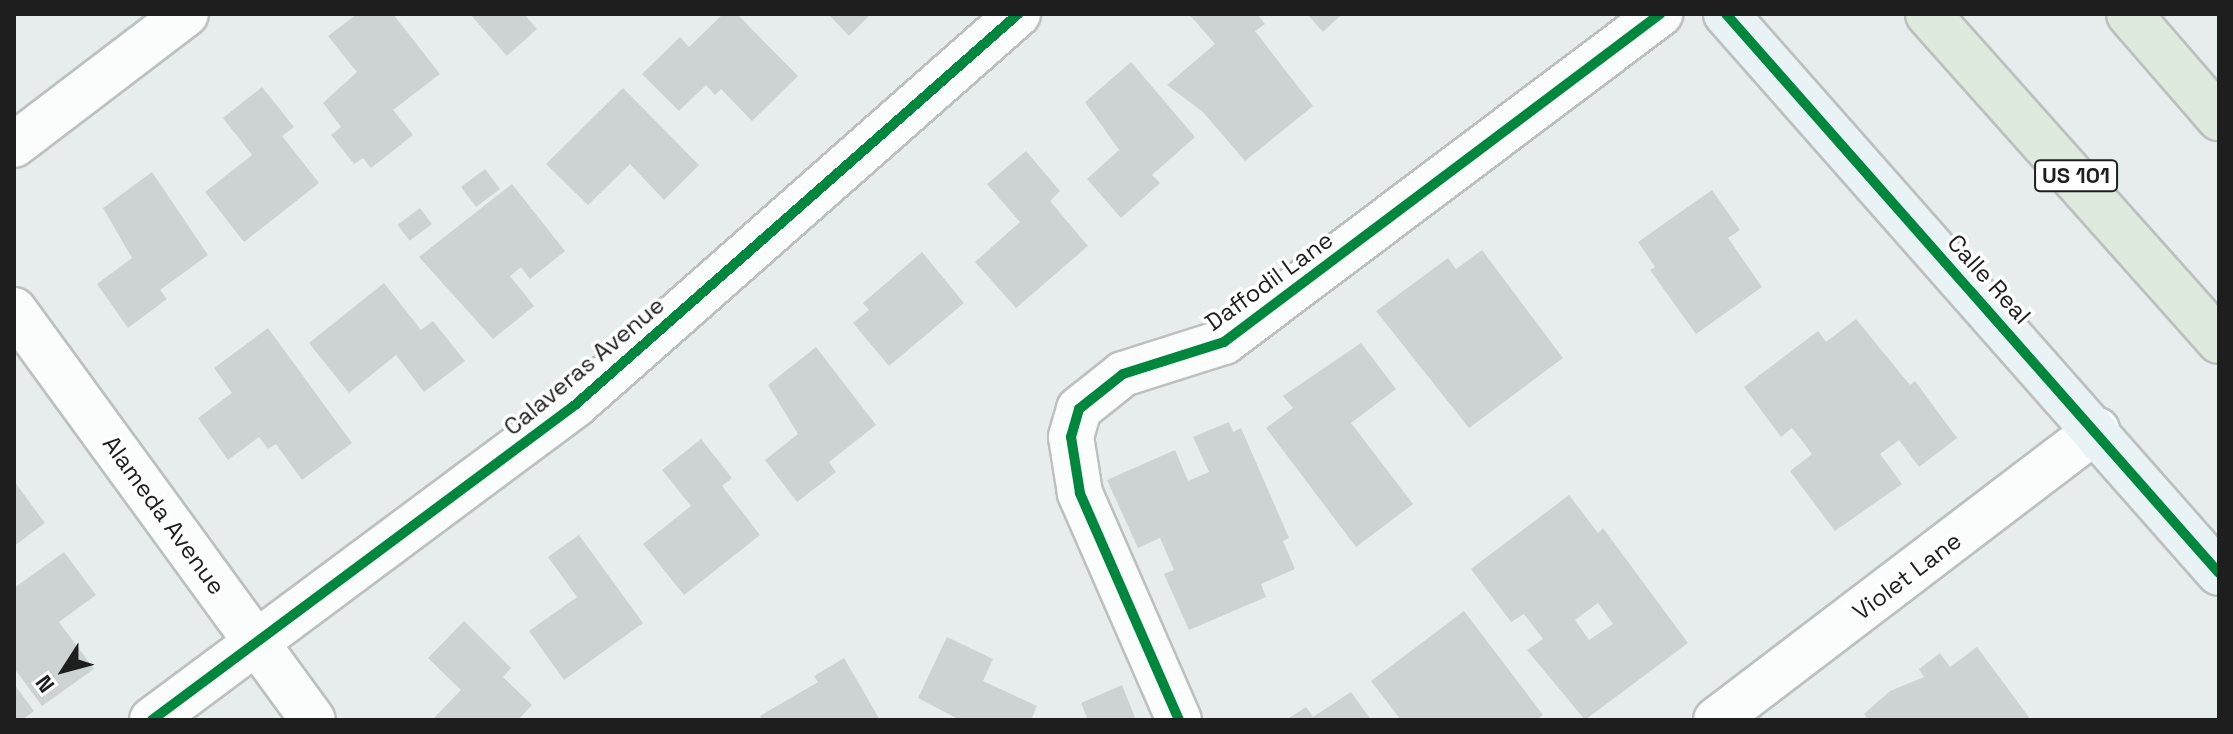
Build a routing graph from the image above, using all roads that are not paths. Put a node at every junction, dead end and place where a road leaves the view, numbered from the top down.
1 (186, 14) edge
2 (1018, 14) edge
3 (1660, 14) edge
4 (1726, 14) edge
5 (1928, 14) edge
6 (2129, 14) edge
7 (2219, 118) edge
8 (14, 145) edge
9 (14, 310) edge
10 (2219, 341) edge
11 (2097, 430) junction
12 (2219, 573) edge
13 (256, 642) junction
14 (152, 720) edge
15 (313, 720) edge
16 (1179, 720) edge
17 (1716, 720) edge

1 - 8 street
2 - 13 street, Calaveras Avenue
3 - 16 street, Daffodil Lane
4 - 11 street, Calle Real
5 - 10 highway, US 101
6 - 7 highway
9 - 13 street, Alameda Avenue
11 - 12 street, Calle Real
11 - 17 street, Violet Lane
13 - 14 street, Calaveras Avenue
13 - 15 street, Alameda Avenue

